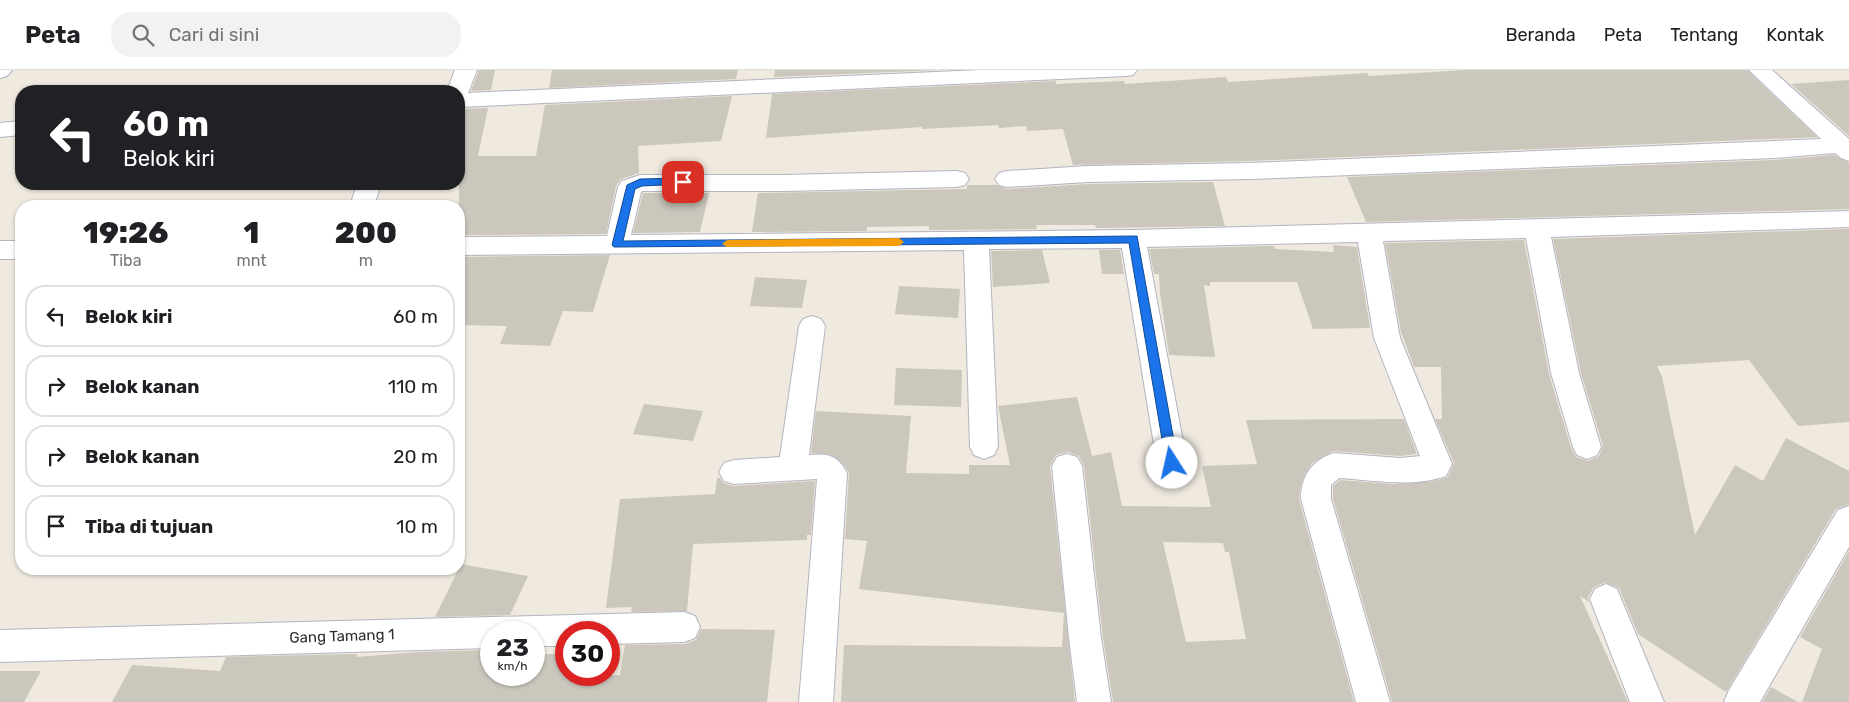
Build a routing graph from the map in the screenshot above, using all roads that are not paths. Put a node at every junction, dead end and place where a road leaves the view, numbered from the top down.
1 (466, 70) edge
2 (629, 70) edge
3 (1126, 70) edge
4 (1760, 70) edge
5 (460, 85) edge
6 (624, 92) junction
7 (465, 100) edge
8 (15, 129) edge
9 (0, 130) edge
10 (1845, 149) edge
11 (957, 178) dead end
12 (1006, 179) dead end
13 (1849, 219) edge
14 (1537, 230) junction
15 (1369, 234) junction
16 (1133, 239) junction
17 (976, 241) junction
18 (617, 245) junction
19 (465, 246) edge
20 (0, 250) edge
21 (15, 250) edge
22 (812, 326) dead end
23 (984, 447) dead end
24 (1587, 447) dead end
25 (1172, 463) dead end
26 (1067, 466) dead end
27 (793, 467) junction
28 (734, 472) dead end
29 (1849, 519) edge
30 (1606, 599) dead end
31 (684, 627) dead end
32 (0, 646) edge
33 (816, 702) edge
34 (1094, 702) edge
35 (1373, 702) edge
36 (1647, 702) edge
37 (1741, 702) edge

1 - 5 street
2 - 6 street
3 - 6 street
4 - 10 street
6 - 7 street
8 - 9 street
10 - 12 street
11 - 18 street
13 - 14 street
14 - 15 street
14 - 24 street
15 - 16 street
15 - 35 street
16 - 17 street
16 - 25 street
17 - 18 street
17 - 23 street
18 - 19 street
20 - 21 street
22 - 27 street
26 - 34 street
27 - 28 street
27 - 33 street
29 - 37 street
30 - 36 street
31 - 32 street, Gang Tamang 1

